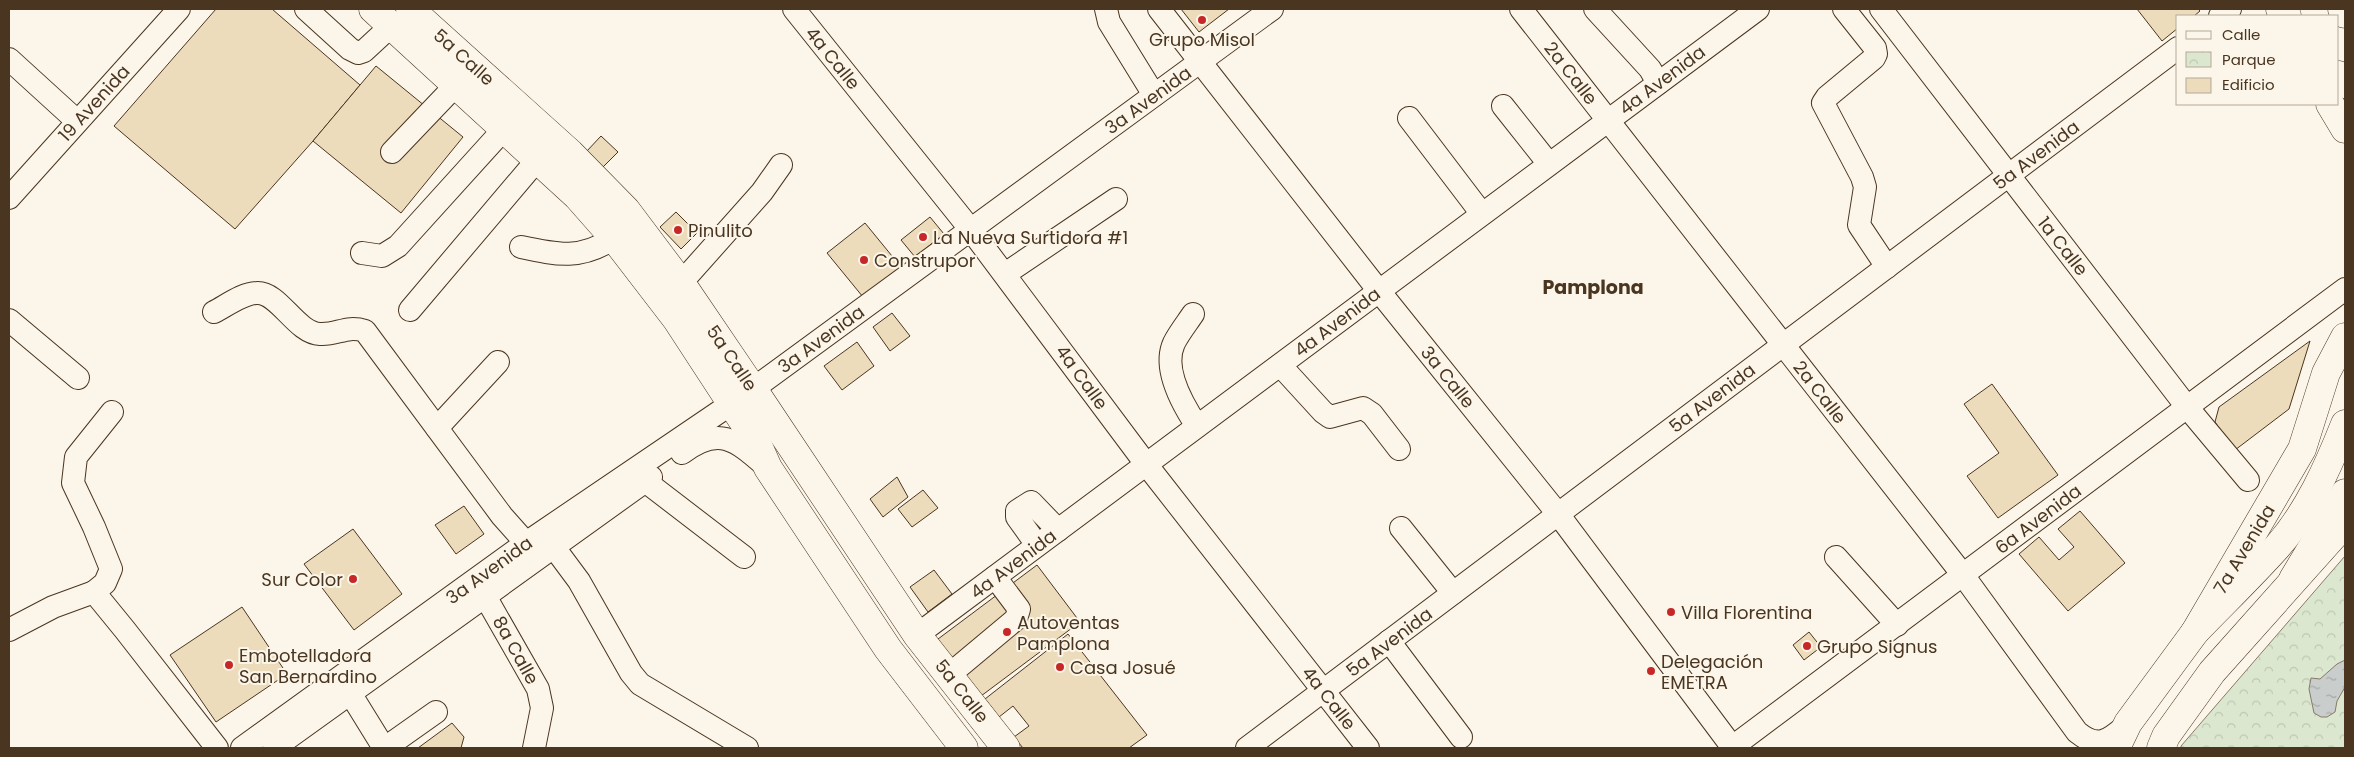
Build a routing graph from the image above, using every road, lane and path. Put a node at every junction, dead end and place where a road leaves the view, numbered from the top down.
1 (179, 9) edge
2 (306, 9) edge
3 (794, 9) edge
4 (1106, 9) edge
5 (1159, 9) edge
6 (1272, 9) edge
7 (1521, 9) edge
8 (1595, 9) edge
9 (1758, 9) edge
10 (1844, 9) edge
11 (1881, 9) edge
12 (2342, 9) edge
13 (2345, 14) edge
14 (391, 15) edge
15 (2176, 50) edge
16 (9, 59) edge
17 (1200, 61) junction
18 (1658, 83) junction
19 (455, 86) junction
20 (1154, 95) junction
21 (2331, 105) edge
22 (1503, 106) dead end
23 (1409, 118) dead end
24 (1608, 120) junction
25 (78, 121) junction
26 (2345, 129) edge
27 (504, 130) junction
28 (392, 152) dead end
29 (537, 160) junction
30 (1549, 164) junction
31 (781, 165) dead end
32 (2009, 175) junction
33 (9, 198) edge
34 (1116, 199) dead end
35 (1482, 214) junction
36 (971, 230) junction
37 (630, 243) junction
38 (521, 247) dead end
39 (362, 253) dead end
40 (1887, 267) junction
41 (1005, 274) junction
42 (681, 283) junction
43 (2345, 289) edge
44 (1379, 291) junction
45 (410, 310) dead end
46 (214, 312) dead end
47 (1193, 314) dead end
48 (9, 320) edge
49 (2345, 337) edge
50 (1783, 345) junction
51 (498, 362) dead end
52 (1280, 364) junction
53 (78, 378) dead end
54 (753, 389) junction
55 (731, 404) junction
56 (2187, 407) junction
57 (112, 412) dead end
58 (2345, 424) edge
59 (1198, 426) junction
60 (437, 428) junction
61 (756, 440) junction
62 (1399, 449) dead end
63 (1146, 464) junction
64 (768, 468) junction
65 (2248, 480) dead end
66 (645, 481) junction
67 (2345, 493) edge
68 (1558, 514) junction
69 (2345, 522) edge
70 (1401, 528) dead end
71 (1058, 530) junction
72 (1037, 546) junction
73 (539, 549) junction
74 (744, 557) dead end
75 (1836, 557) dead end
76 (1963, 575) junction
77 (995, 577) junction
78 (2293, 579) junction
79 (480, 589) junction
80 (94, 592) junction
81 (1453, 593) junction
82 (1896, 625) junction
83 (9, 630) edge
84 (2195, 632) junction
85 (917, 635) junction
86 (1389, 641) junction
87 (949, 675) junction
88 (1324, 690) junction
89 (350, 694) junction
90 (436, 712) dead end
91 (2128, 723) junction
92 (1461, 738) dead end
93 (217, 748) edge
94 (242, 748) edge
95 (274, 748) edge
96 (385, 748) edge
97 (534, 748) edge
98 (747, 748) edge
99 (964, 748) edge
100 (1006, 748) edge
101 (1247, 748) edge
102 (1368, 748) edge
103 (1732, 748) edge
104 (2116, 748) edge
105 (2160, 748) edge

1 - 25 street, 19 Avenida
2 - 14 street
3 - 36 street, 4a Calle
4 - 20 street
5 - 17 street, 3a Calle
6 - 17 street, 3a Avenida
7 - 24 street, 2a Calle
8 - 18 street
9 - 18 street, 4a Avenida
10 - 40 street
11 - 32 street, 1a Calle
12 - 13 main road
14 - 19 main road, 5a Calle
14 - 37 main road, 5a Calle
15 - 32 street, 5a Avenida
16 - 25 street
17 - 20 street, 3a Avenida
17 - 44 street, 3a Calle
18 - 24 street, 4a Avenida
19 - 27 main road, 5a Calle
19 - 28 street
20 - 36 street, 3a Avenida
21 - 26 main road
22 - 30 street
23 - 35 street
24 - 30 street, 4a Avenida
24 - 50 street, 2a Calle
25 - 33 street, 19 Avenida
27 - 29 main road, 5a Calle
27 - 39 street
29 - 37 main road, 5a Calle
29 - 45 street
30 - 35 street, 4a Avenida
31 - 42 street
32 - 40 street, 5a Avenida
32 - 56 street, 1a Calle
34 - 41 street
35 - 44 street, 4a Avenida
36 - 41 street, 4a Calle
36 - 54 street, 3a Avenida
37 - 38 street
37 - 42 main road, 5a Calle
37 - 55 main road, 5a Calle
40 - 50 street, 5a Avenida
41 - 63 street, 4a Calle
42 - 54 main road, 5a Calle
43 - 56 street, 6a Avenida
44 - 52 street, 4a Avenida
44 - 68 street, 3a Calle
46 - 60 street
47 - 59 street
48 - 53 street
49 - 84 main road, 7a Avenida
50 - 68 street, 5a Avenida
50 - 76 street, 2a Calle
51 - 60 street
52 - 59 street, 4a Avenida
52 - 62 street
54 - 55 street, 3a Avenida
54 - 61 street
54 - 85 main road, 5a Calle
55 - 61 main road, 5a Calle
55 - 73 street, 3a Avenida
56 - 65 street, 1a Calle
56 - 76 street, 6a Avenida
57 - 80 street
58 - 84 main road
59 - 63 street, 4a Avenida
60 - 73 street
61 - 64 main road, 5a Calle
63 - 71 street, 4a Avenida
63 - 88 street, 4a Calle
64 - 66 street, 3a Avenida
64 - 99 main road, 5a Calle
66 - 73 street, 3a Avenida
66 - 74 street
67 - 78 main road
68 - 81 street, 5a Avenida
68 - 103 street, 3a Calle
69 - 78 main road
70 - 81 street
71 - 72 street, 4a Avenida
71 - 72 street
72 - 77 street, 4a Avenida
73 - 79 street, 3a Avenida
73 - 98 street
75 - 82 street
76 - 82 street, 6a Avenida
76 - 91 street, 2a Calle
77 - 85 street, 4a Avenida
77 - 87 street
78 - 105 main road
79 - 89 street, 3a Avenida
79 - 94 street, 3a Avenida
79 - 97 street, 8a Calle
80 - 83 street
80 - 93 street
81 - 86 street, 5a Avenida
82 - 103 street, 6a Avenida
84 - 91 main road, 7a Avenida
85 - 87 main road, 5a Calle
86 - 88 street, 5a Avenida
86 - 92 street
87 - 100 main road, 5a Calle
88 - 101 street, 5a Avenida
88 - 102 street, 4a Calle
89 - 95 street, 3a Avenida
89 - 96 street
90 - 96 street
91 - 104 main road, 7a Avenida

